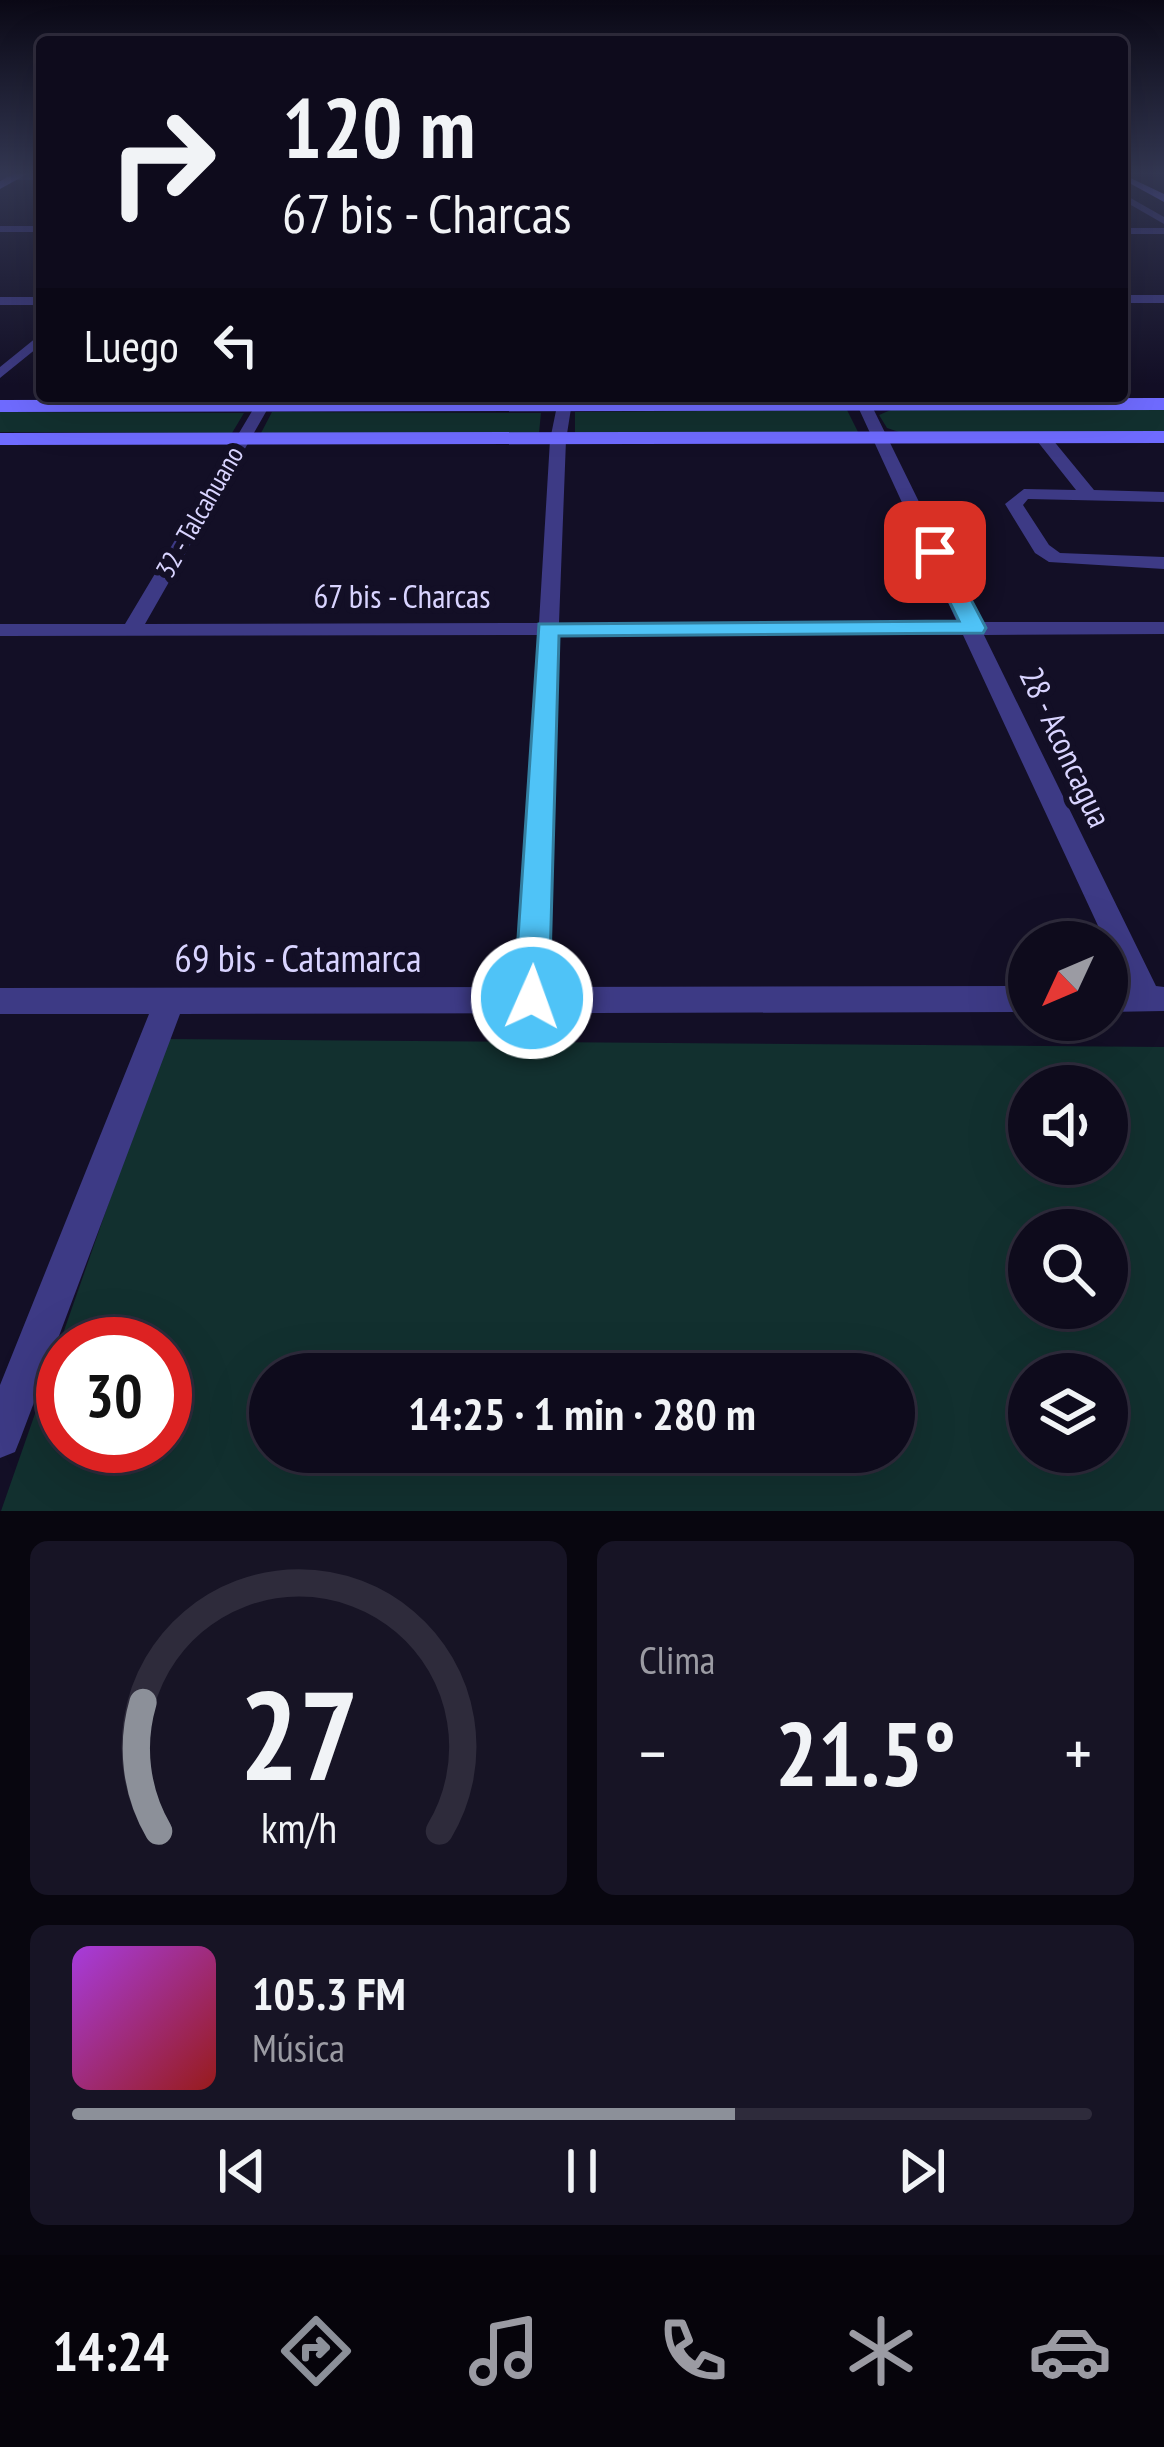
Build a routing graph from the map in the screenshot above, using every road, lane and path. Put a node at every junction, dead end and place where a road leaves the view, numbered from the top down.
1 (1128, 299) edge
2 (1164, 299) edge
3 (0, 301) edge
4 (36, 301) edge
5 (36, 342) edge
6 (0, 374) edge
7 (212, 402) edge
8 (264, 402) edge
9 (565, 402) edge
10 (862, 402) edge
11 (963, 402) edge
12 (1164, 404) edge
13 (0, 406) edge
14 (1042, 437) junction
15 (1164, 437) edge
16 (877, 438) junction
17 (0, 439) edge
18 (242, 439) junction
19 (558, 440) junction
20 (1089, 495) junction
21 (1164, 497) edge
22 (1164, 562) edge
23 (974, 628) junction
24 (1164, 628) edge
25 (132, 629) junction
26 (548, 629) junction
27 (0, 630) edge
28 (532, 998) junction
29 (1008, 999) edge
30 (1156, 999) edge
31 (0, 1001) edge
32 (170, 1001) junction
33 (0, 1437) edge

1 - 2 street
3 - 4 street
5 - 6 street
7 - 13 main road
8 - 18 street, 32 - Talcahuano
9 - 19 street
10 - 16 street, 28 - Aconcagua
11 - 12 main road
14 - 15 main road
14 - 16 main road
14 - 20 street
16 - 19 main road
16 - 23 street, 28 - Aconcagua
17 - 18 main road
18 - 19 main road
18 - 25 street, 32 - Talcahuano
19 - 26 street
20 - 21 street
20 - 22 street
23 - 24 street, 67 bis - Charcas
23 - 26 street, 67 bis - Charcas
23 - 30 street, 28 - Aconcagua
25 - 26 street, 67 bis - Charcas
25 - 27 street, 67 bis - Charcas
26 - 28 street
28 - 29 street, 69 bis - Catamarca
28 - 32 street, 69 bis - Catamarca
31 - 32 street, 69 bis - Catamarca
32 - 33 street

